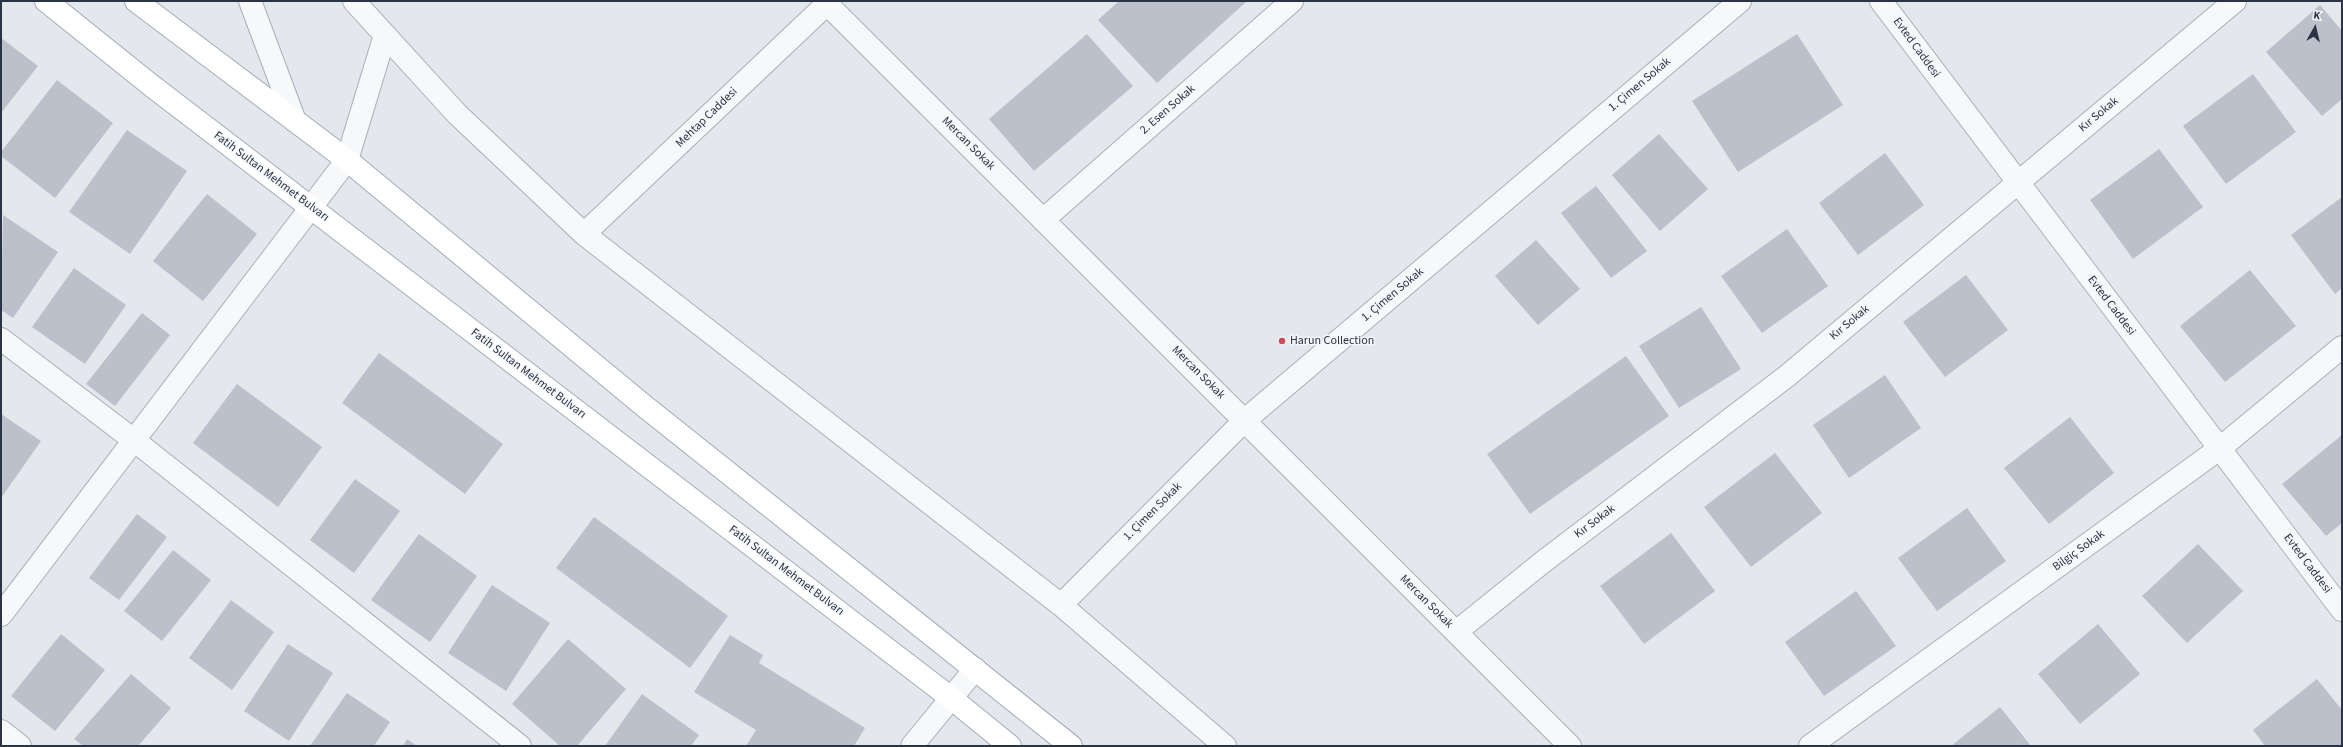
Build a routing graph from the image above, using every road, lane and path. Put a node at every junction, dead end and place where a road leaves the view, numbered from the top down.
1 (46, 1) edge
2 (136, 1) edge
3 (250, 1) edge
4 (354, 1) edge
5 (1292, 1) edge
6 (1740, 1) edge
7 (1881, 1) edge
8 (2235, 1) edge
9 (827, 2) edge
10 (385, 35) junction
11 (295, 121) junction
12 (347, 160) junction
13 (2017, 182) junction
14 (312, 208) junction
15 (1043, 220) junction
16 (584, 234) junction
17 (1, 339) edge
18 (2342, 347) edge
19 (1245, 420) junction
20 (135, 440) junction
21 (2219, 449) junction
22 (1061, 605) junction
23 (2342, 610) edge
24 (1, 616) edge
25 (1456, 632) junction
26 (975, 669) junction
27 (951, 698) junction
28 (1, 731) edge
29 (20, 746) edge
30 (520, 746) edge
31 (912, 746) edge
32 (1010, 746) edge
33 (1071, 746) edge
34 (1225, 746) edge
35 (1570, 746) edge
36 (1810, 746) edge

1 - 14 main road, Fatih Sultan Mehmet Bulvarı
2 - 11 main road
3 - 11 street
4 - 10 street
5 - 15 street, 2. Esen Sokak
6 - 19 street, 1. Çimen Sokak
7 - 13 street, Evted Caddesi
8 - 13 street, Kır Sokak
9 - 15 street, Mercan Sokak
9 - 16 street, Mehtap Caddesi
10 - 12 street
10 - 16 street
11 - 12 main road
12 - 14 street
12 - 26 main road
13 - 21 street, Evted Caddesi
13 - 25 street, Kır Sokak
14 - 20 street
14 - 27 main road, Fatih Sultan Mehmet Bulvarı
15 - 19 street, Mercan Sokak
16 - 22 street
17 - 20 street
18 - 21 street, Bilgiç Sokak
19 - 22 street, 1. Çimen Sokak
19 - 25 street, Mercan Sokak
20 - 24 street
20 - 30 street
21 - 23 street, Evted Caddesi
21 - 36 street, Bilgiç Sokak
22 - 34 street
25 - 35 street, Mercan Sokak
26 - 27 street
26 - 33 main road
27 - 31 street
27 - 32 main road, Fatih Sultan Mehmet Bulvarı
28 - 29 street

